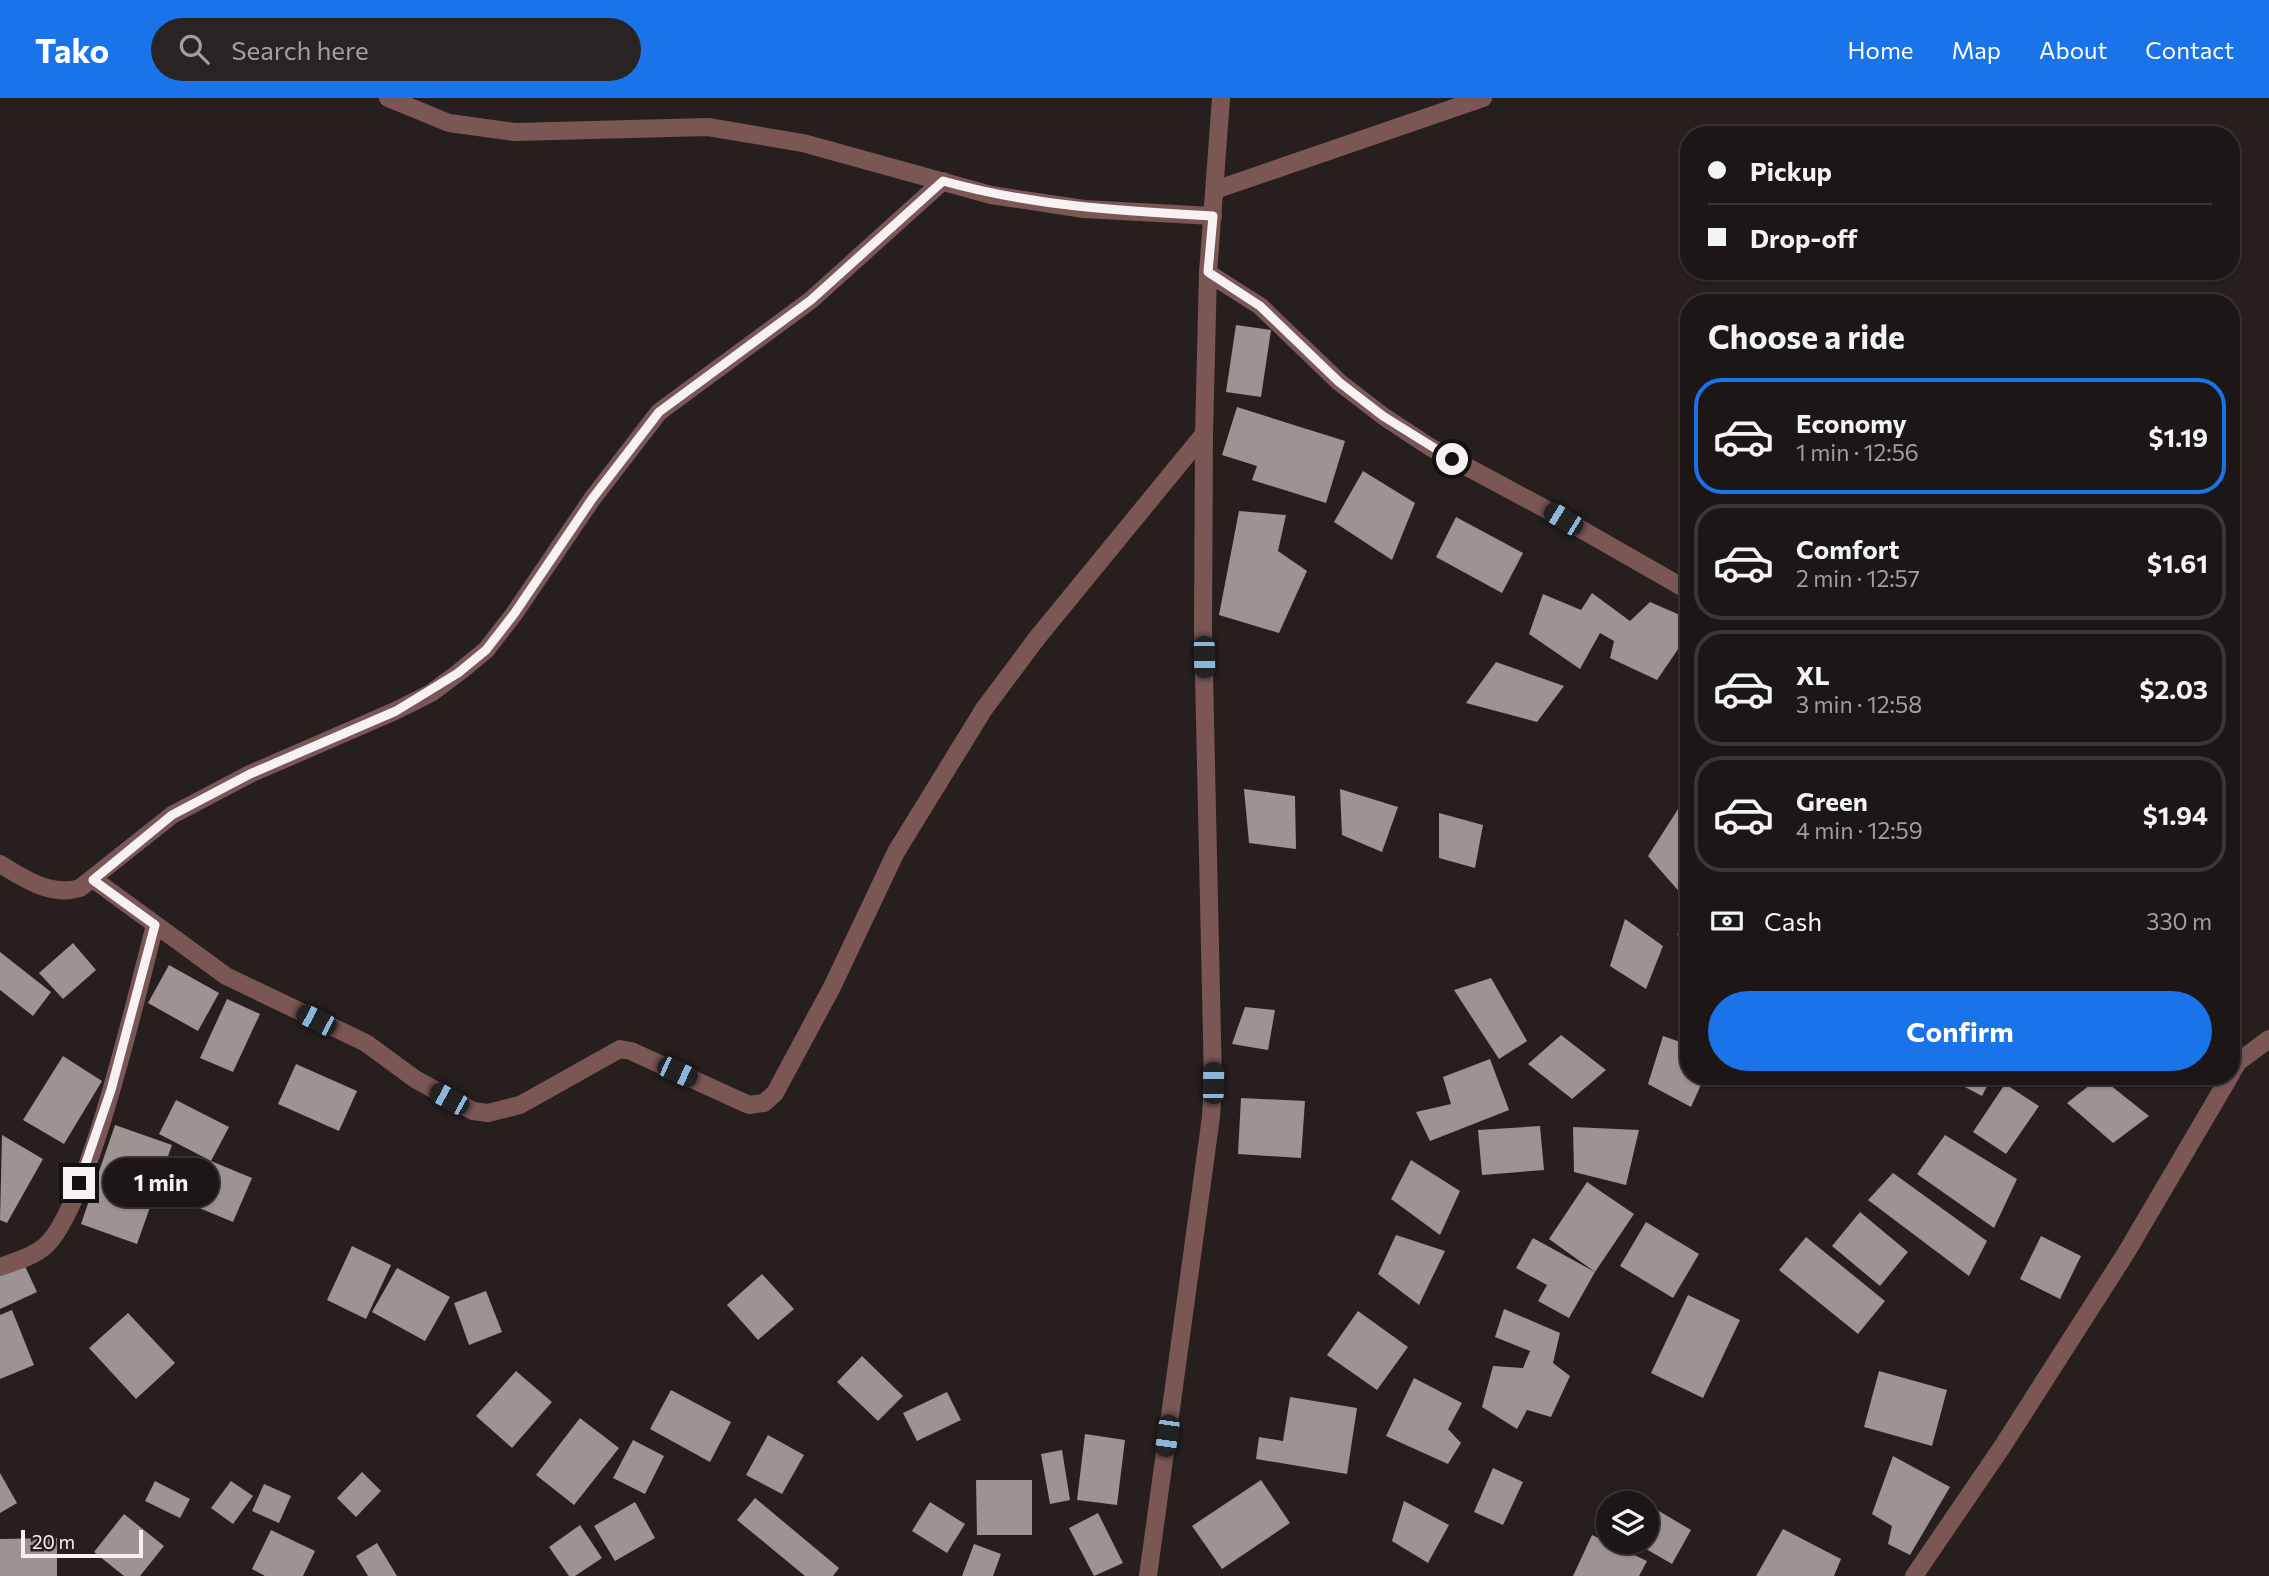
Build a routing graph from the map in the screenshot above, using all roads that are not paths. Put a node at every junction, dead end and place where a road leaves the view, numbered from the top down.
1 (388, 98) edge
2 (1221, 98) edge
3 (1483, 98) edge
4 (943, 181) junction
5 (1215, 190) junction
6 (1213, 216) junction
7 (1208, 272) junction
8 (1205, 434) junction
9 (1680, 587) edge
10 (0, 864) edge
11 (93, 880) junction
12 (155, 925) junction
13 (2269, 1039) edge
14 (2240, 1061) edge
15 (2222, 1085) edge
16 (0, 1267) edge
17 (1148, 1576) edge
18 (1915, 1576) edge

1 - 4 street
2 - 5 street
3 - 5 street
4 - 6 street
4 - 11 street
5 - 6 street
6 - 7 street
7 - 8 street
7 - 9 street
8 - 12 street
8 - 17 street
10 - 11 street
11 - 12 street
12 - 16 street
13 - 14 street
15 - 18 street

